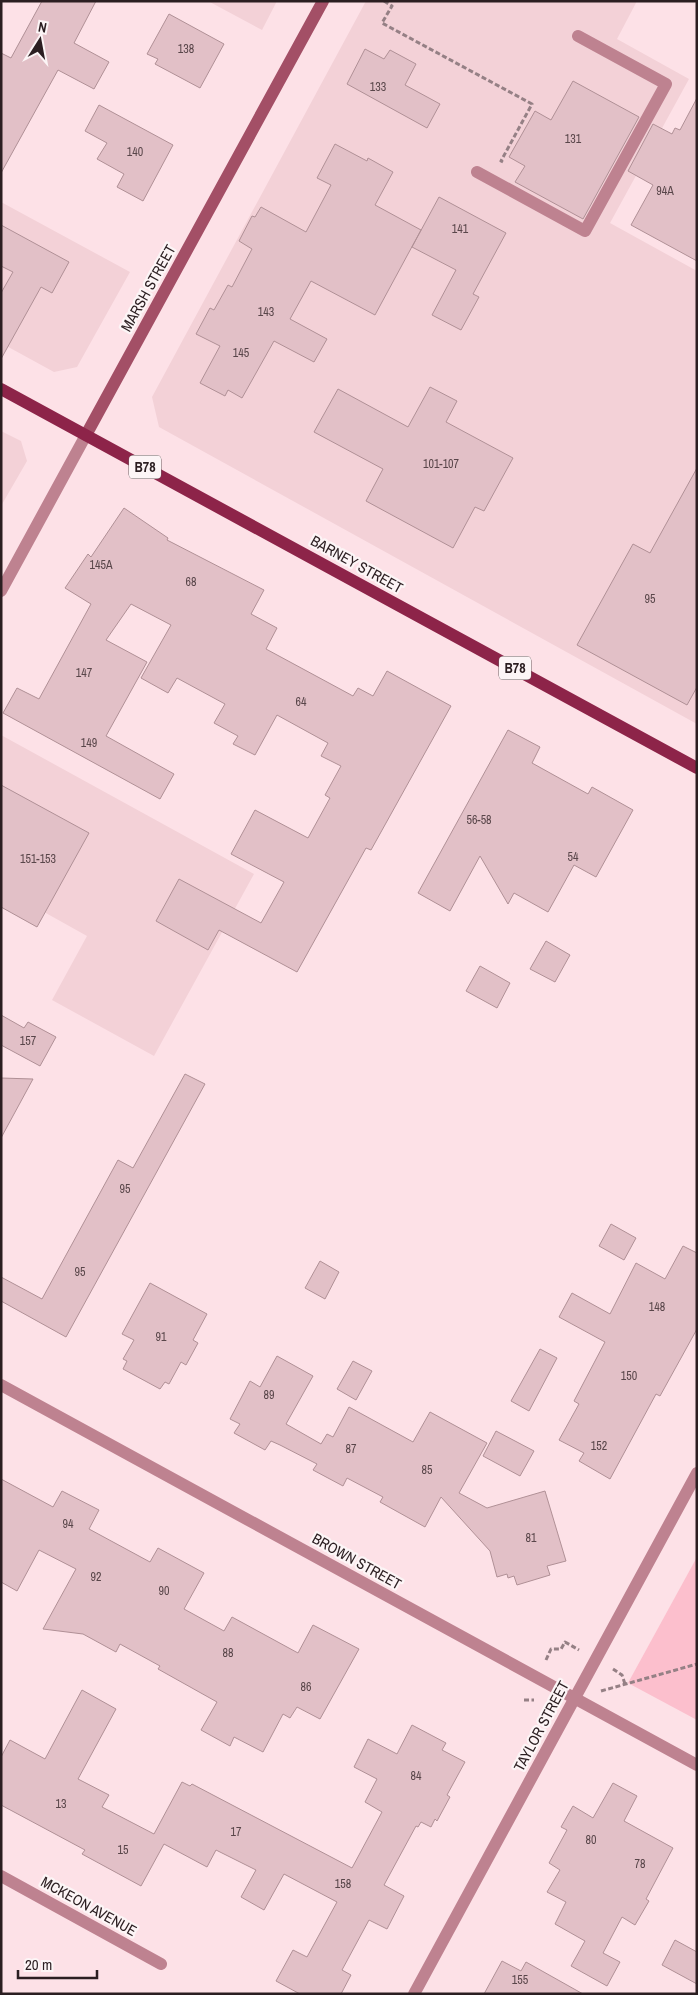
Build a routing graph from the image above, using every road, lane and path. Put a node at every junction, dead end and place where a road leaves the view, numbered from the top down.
1 (323, 1) edge
2 (384, 1) edge
3 (578, 36) dead end
4 (509, 166) dead end
5 (476, 172) dead end
6 (1, 389) edge
7 (86, 435) junction
8 (1, 591) edge
9 (697, 768) edge
10 (1, 1385) edge
11 (697, 1473) edge
12 (575, 1648) dead end
13 (547, 1656) dead end
14 (697, 1664) edge
15 (617, 1671) dead end
16 (626, 1685) junction
17 (615, 1687) dead end
18 (574, 1698) junction
19 (697, 1765) edge
20 (1, 1876) edge
21 (161, 1964) dead end
22 (414, 1994) edge

1 - 7 main road, MARSH STREET
2 - 4 path
3 - 5 street
6 - 7 main road, BARNEY STREET / B78
7 - 8 street, MARSH STREET
7 - 9 main road, BARNEY STREET / B78
10 - 18 street, BROWN STREET
11 - 18 street, TAYLOR STREET
12 - 13 path
14 - 16 path
15 - 16 path
16 - 17 path
18 - 19 street, BROWN STREET
18 - 22 street, TAYLOR STREET
20 - 21 street, MCKEON AVENUE

